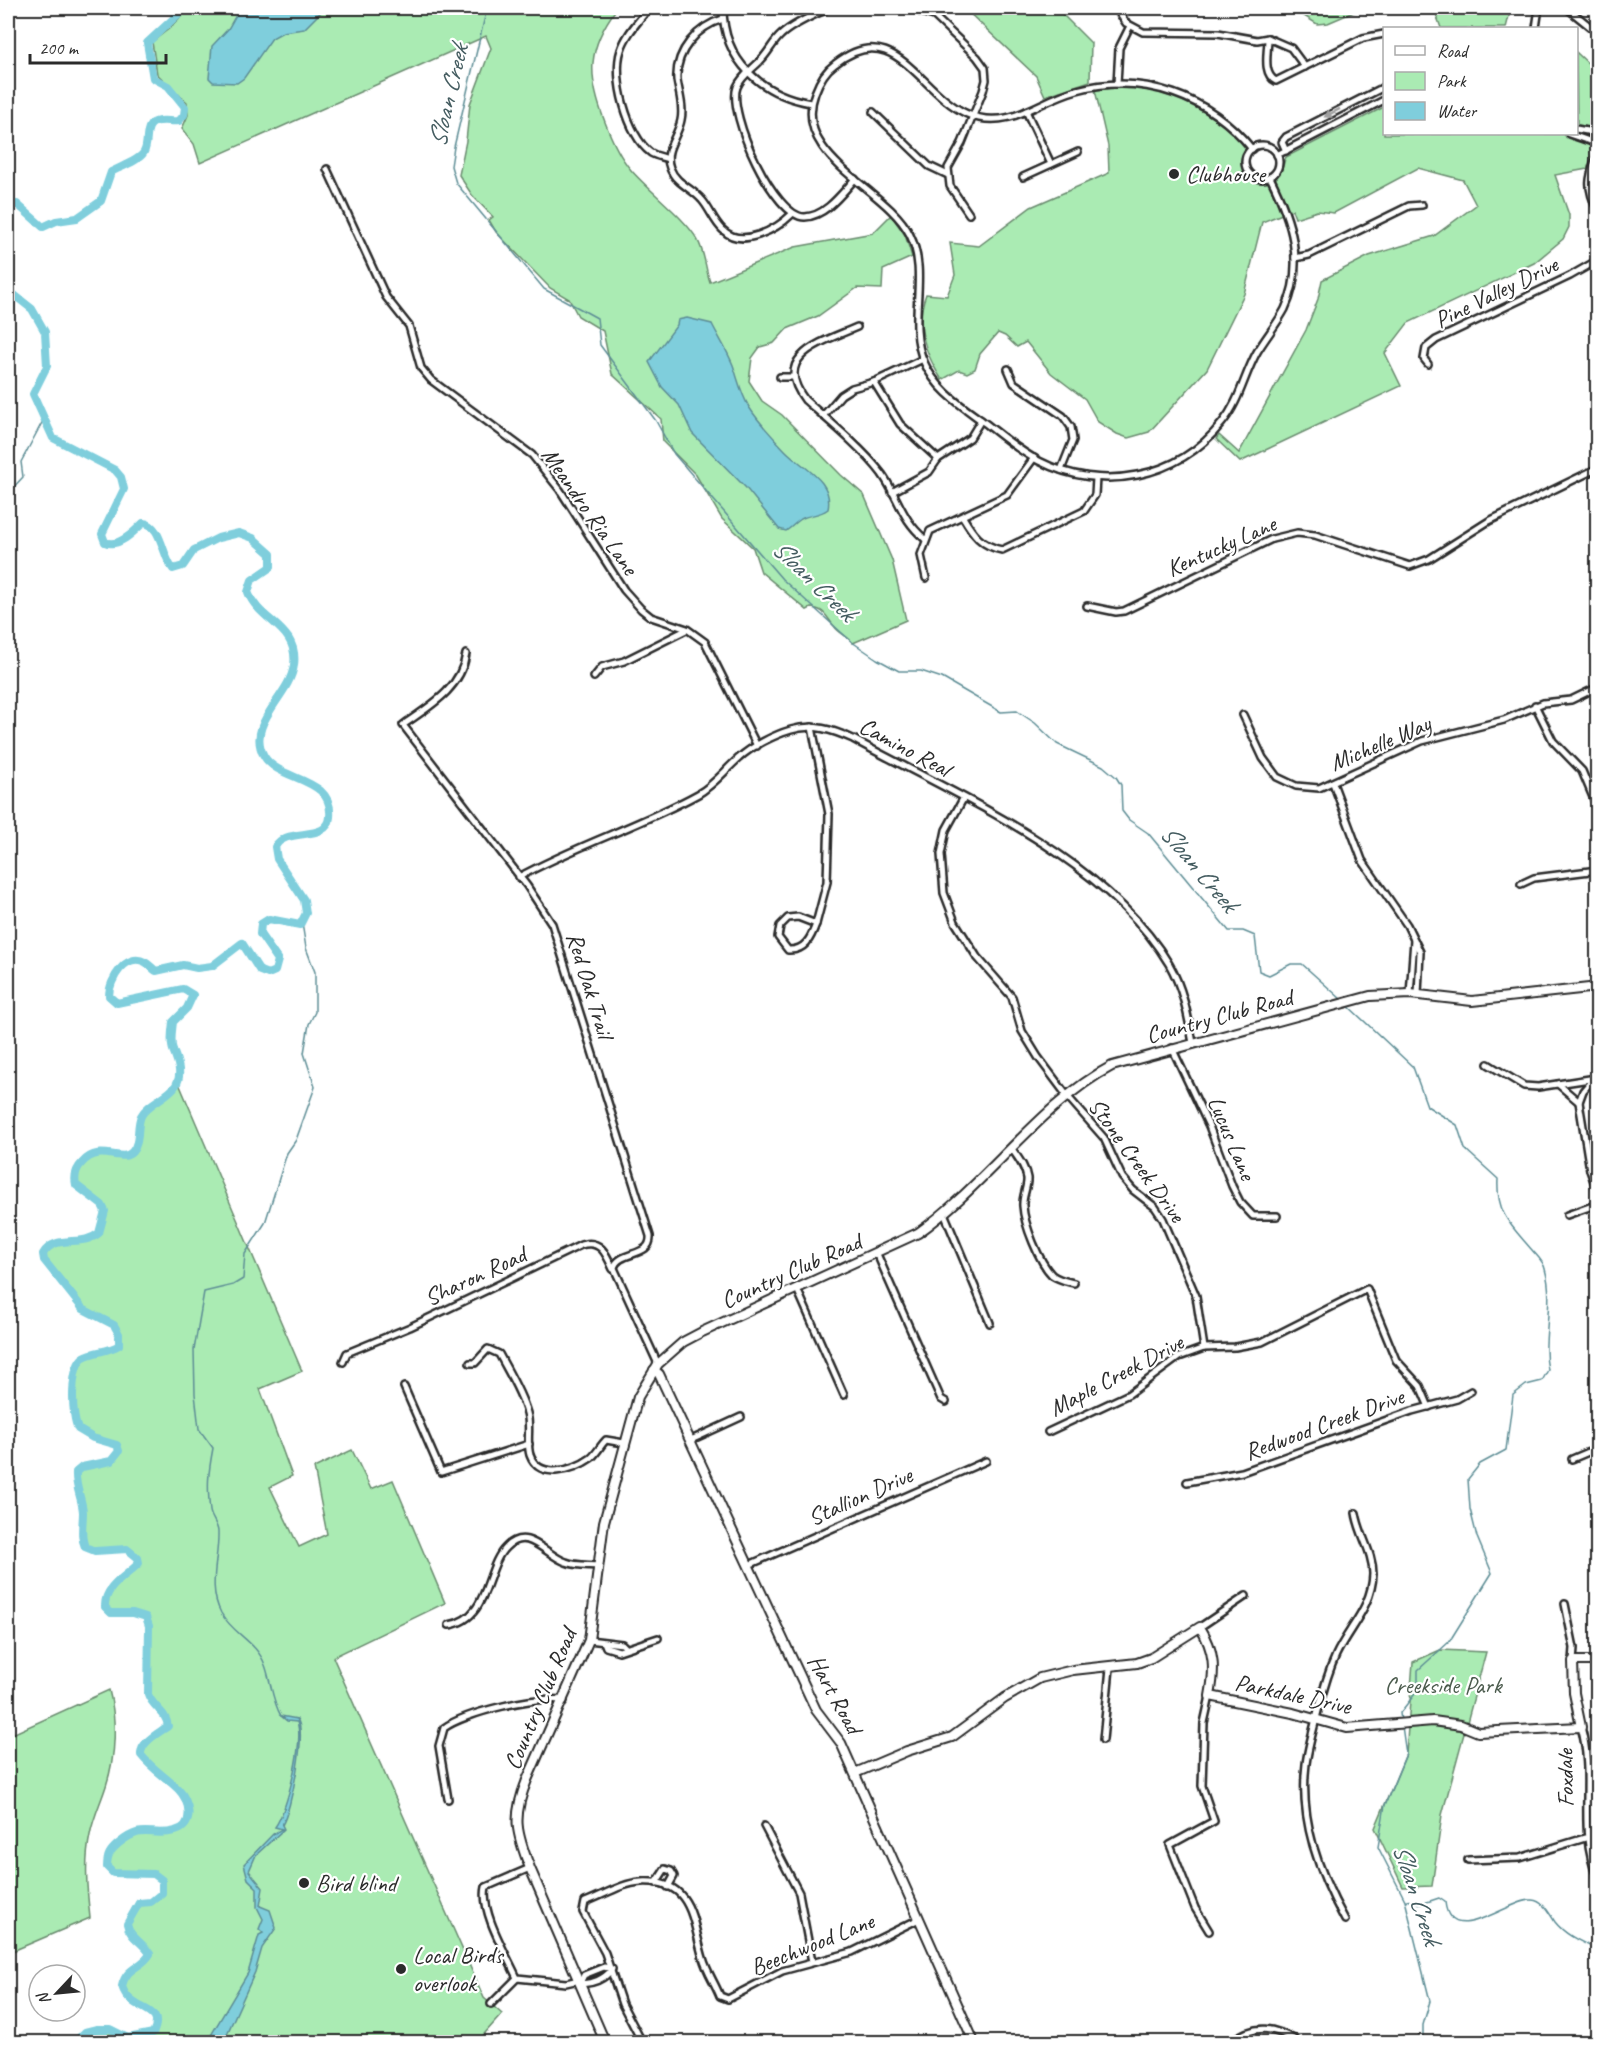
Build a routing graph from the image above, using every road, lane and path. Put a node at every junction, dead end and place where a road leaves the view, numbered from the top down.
1 (649, 8) edge
2 (723, 8) edge
3 (829, 8) edge
4 (1116, 8) edge
5 (1539, 8) edge
6 (1567, 8) edge
7 (915, 10) dead end
8 (723, 19) junction
9 (1130, 26) junction
10 (1536, 27) edge
11 (1598, 33) edge
12 (1383, 34) edge
13 (1268, 38) junction
14 (1305, 67) junction
15 (747, 72) junction
16 (1117, 84) junction
17 (1383, 88) edge
18 (1383, 101) edge
19 (812, 103) junction
20 (1026, 111) junction
21 (873, 112) dead end
22 (972, 118) junction
23 (1578, 129) edge
24 (1598, 133) edge
25 (1572, 135) edge
26 (1598, 144) edge
27 (1252, 149) junction
28 (1286, 151) junction
29 (1078, 152) dead end
30 (1598, 152) edge
31 (1277, 155) junction
32 (668, 159) junction
33 (1051, 164) junction
34 (327, 169) dead end
35 (948, 175) junction
36 (1023, 177) dead end
37 (1270, 177) junction
38 (855, 179) junction
39 (1422, 205) dead end
40 (1598, 211) edge
41 (792, 214) junction
42 (969, 214) dead end
43 (1295, 258) junction
44 (1598, 260) edge
45 (856, 327) dead end
46 (923, 359) junction
47 (1428, 364) dead end
48 (1008, 369) dead end
49 (793, 376) junction
50 (780, 377) dead end
51 (874, 382) junction
52 (823, 416) junction
53 (981, 420) junction
54 (1034, 458) junction
55 (938, 459) junction
56 (1598, 468) edge
57 (1061, 470) junction
58 (1096, 478) junction
59 (892, 492) junction
60 (963, 517) junction
61 (925, 539) junction
62 (926, 578) dead end
63 (1087, 606) dead end
64 (687, 629) junction
65 (466, 654) dead end
66 (594, 677) dead end
67 (1598, 687) edge
68 (1535, 705) junction
69 (1243, 715) dead end
70 (812, 727) junction
71 (757, 746) junction
72 (1333, 783) junction
73 (963, 799) junction
74 (1598, 809) edge
75 (1598, 870) edge
76 (519, 877) junction
77 (1521, 884) dead end
78 (816, 924) junction
79 (1598, 987) edge
80 (1414, 995) junction
81 (1193, 1042) junction
82 (1172, 1048) junction
83 (1488, 1064) dead end
84 (1596, 1078) edge
85 (1557, 1083) junction
86 (1068, 1097) junction
87 (1579, 1102) junction
88 (1012, 1149) junction
89 (1598, 1193) edge
90 (1598, 1204) edge
91 (944, 1213) junction
92 (1567, 1215) dead end
93 (1277, 1216) dead end
94 (877, 1254) junction
95 (615, 1273) junction
96 (1074, 1283) dead end
97 (797, 1290) junction
98 (990, 1323) dead end
99 (1204, 1348) junction
100 (343, 1362) dead end
101 (470, 1363) dead end
102 (656, 1367) junction
103 (404, 1387) dead end
104 (1471, 1391) dead end
105 (844, 1395) dead end
106 (946, 1402) dead end
107 (1429, 1407) junction
108 (741, 1417) dead end
109 (1048, 1432) dead end
110 (691, 1440) junction
111 (624, 1443) junction
112 (529, 1444) junction
113 (1598, 1448) edge
114 (1572, 1460) dead end
115 (986, 1461) dead end
116 (1187, 1482) dead end
117 (1356, 1513) dead end
118 (749, 1565) junction
119 (598, 1566) junction
120 (1246, 1596) dead end
121 (1565, 1604) dead end
122 (448, 1625) dead end
123 (1200, 1627) junction
124 (658, 1638) dead end
125 (589, 1640) junction
126 (1573, 1661) junction
127 (1598, 1661) edge
128 (1110, 1668) junction
129 (1210, 1696) junction
130 (564, 1701) junction
131 (1316, 1720) junction
132 (1581, 1727) junction
133 (1103, 1740) dead end
134 (855, 1773) junction
135 (448, 1799) dead end
136 (764, 1826) dead end
137 (1586, 1838) junction
138 (1468, 1860) dead end
139 (530, 1868) junction
140 (1598, 1879) edge
141 (656, 1883) junction
142 (668, 1887) junction
143 (919, 1919) junction
144 (1345, 1920) dead end
145 (1209, 1931) dead end
146 (812, 1962) junction
147 (612, 1969) junction
148 (517, 1978) junction
149 (579, 1982) junction
150 (491, 2004) dead end
151 (606, 2043) edge
152 (642, 2043) edge
153 (974, 2043) edge
154 (1230, 2043) edge
155 (1299, 2043) edge

1 - 32 street
2 - 8 street
3 - 15 street
4 - 9 street
5 - 10 street
6 - 11 street
7 - 22 street
8 - 15 street
8 - 32 street
9 - 13 street
9 - 16 street
12 - 14 street
13 - 14 street
13 - 14 street
15 - 19 street
15 - 41 street
16 - 20 street
16 - 27 street
17 -> 28 street
18 - 28 street
19 - 22 street
19 - 38 street
20 - 22 street
20 - 33 street
21 - 35 street
22 - 35 street
23 - 24 street
25 - 26 street
27 - 31 street
27 - 37 street
28 - 31 street
29 - 33 street
30 - 40 street
31 - 37 street
32 - 41 street
33 - 36 street
34 - 64 street, Meandro Ria Lane
35 - 42 street
37 - 43 street
38 - 41 street
38 - 46 street
39 - 43 street
43 - 58 street
44 - 47 street, Pine Valley Drive
45 - 49 street
46 - 51 street
46 - 53 street
48 - 57 street
49 - 50 street
49 - 52 street
51 - 52 street
51 - 55 street
52 - 59 street
53 - 54 street
53 - 55 street
54 - 57 street
54 - 60 street
55 - 59 street
56 - 63 street, Kentucky Lane
57 - 58 street
58 - 60 street
59 - 61 street
60 - 61 street
61 - 62 street
64 - 66 street
64 - 71 street, Meandro Ria Lane
65 - 76 street, Red Oak Trail
67 - 68 street, Michelle Way
68 - 72 street, Michelle Way
68 - 74 street
69 - 72 street, Michelle Way
70 - 71 street, Camino Real
70 - 73 street, Camino Real
70 - 78 street
71 - 76 street, Camino Real
72 - 80 street
73 - 81 street, Camino Real
73 - 86 street, Stone Creek Drive
75 - 77 street
76 - 95 street, Red Oak Trail
78 - 78 street
79 - 80 main road, Country Club Road
80 - 81 main road, Country Club Road
81 - 82 main road, Country Club Road
82 - 86 main road, Country Club Road
82 - 93 street, Lucus Lane
83 - 85 street
84 - 85 street
84 - 87 street
85 - 87 street
86 - 88 main road, Country Club Road
86 - 99 street, Stone Creek Drive
87 - 89 street
88 - 91 main road, Country Club Road
88 - 96 street
90 - 92 street
91 - 94 main road, Country Club Road
91 - 98 street
94 - 97 main road, Country Club Road
94 - 106 street
95 - 100 street, Sharon Road
95 - 102 street
97 - 102 main road, Country Club Road
97 - 105 street
99 - 107 street, Maple Creek Drive
99 - 109 street, Maple Creek Drive
101 - 112 street
102 - 110 main road, Hart Road
102 - 111 main road, Country Club Road
103 - 112 street
104 - 107 street, Redwood Creek Drive
107 - 116 street, Redwood Creek Drive
108 - 110 street
110 - 118 main road, Hart Road
111 - 112 street
111 - 119 main road, Country Club Road
113 - 114 street
115 - 118 street, Stallion Drive
117 - 131 street
118 - 134 main road, Hart Road
119 - 122 street
119 - 125 main road, Country Club Road
120 - 123 street
121 - 126 street, Foxdale
123 - 128 main road
123 - 129 main road
124 - 125 street
125 - 130 main road, Country Club Road
126 - 127 main road
126 - 132 main road, Foxdale
128 - 133 street
128 - 134 main road
129 - 131 main road, Parkdale Drive
129 - 145 street
130 - 135 street
130 - 139 main road, Country Club Road
131 - 132 main road, Parkdale Drive
131 - 144 street
132 - 137 street, Foxdale
134 - 143 main road, Hart Road
136 - 146 street
137 - 138 street
137 - 140 street, Foxdale
139 - 148 street
139 - 149 main road, Country Club Road
141 - 142 street, Beechwood Lane
141 - 142 street
141 - 147 street, Beechwood Lane
142 - 146 street, Beechwood Lane
143 - 146 street, Beechwood Lane
143 - 153 main road, Hart Road
147 - 149 street
147 - 149 street
147 - 152 street
148 - 149 street
148 - 150 street
149 - 151 main road, Country Club Road
154 - 155 street

